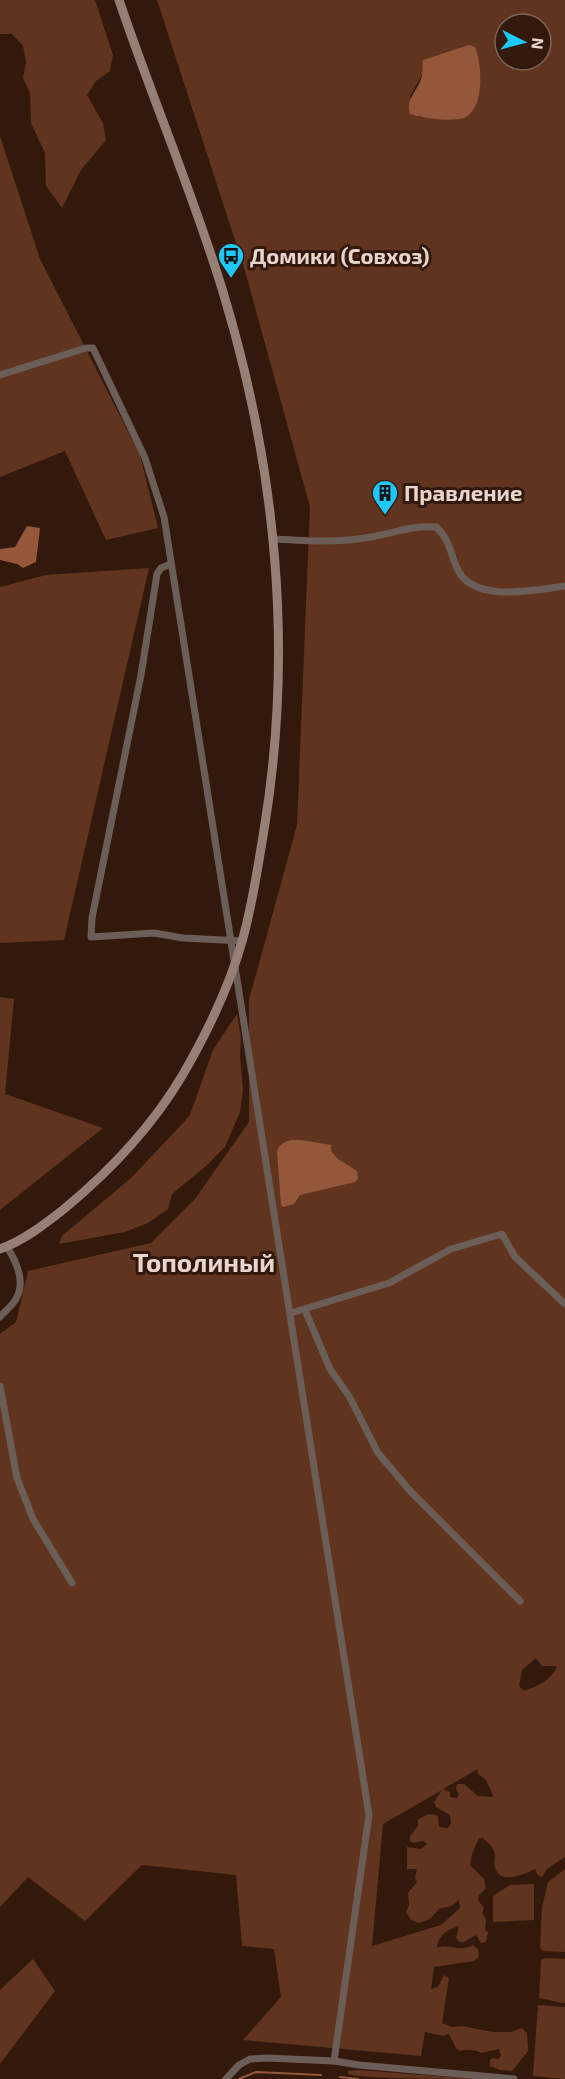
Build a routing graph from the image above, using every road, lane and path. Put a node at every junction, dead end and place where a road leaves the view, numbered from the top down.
1 (119, 0) edge
2 (0, 375) edge
3 (274, 539) junction
4 (171, 564) junction
5 (565, 586) edge
6 (231, 940) junction
7 (243, 941) junction
8 (235, 965) junction
9 (4, 1248) edge
10 (565, 1304) edge
11 (305, 1310) junction
12 (291, 1313) junction
13 (0, 1317) edge
14 (0, 1386) edge
15 (72, 1583) dead end
16 (520, 1601) dead end
17 (334, 2061) junction
18 (226, 2079) edge
19 (514, 2079) edge

1 - 3 street
2 - 4 street
3 - 5 street
3 - 7 street
4 - 6 street
4 - 6 street
6 - 7 street
6 - 8 street
7 - 8 street
8 - 9 street
8 - 12 street
9 - 13 street
10 - 11 street
11 - 12 street
11 - 16 street
12 - 17 street
14 - 15 street
17 - 18 street
17 - 19 street

